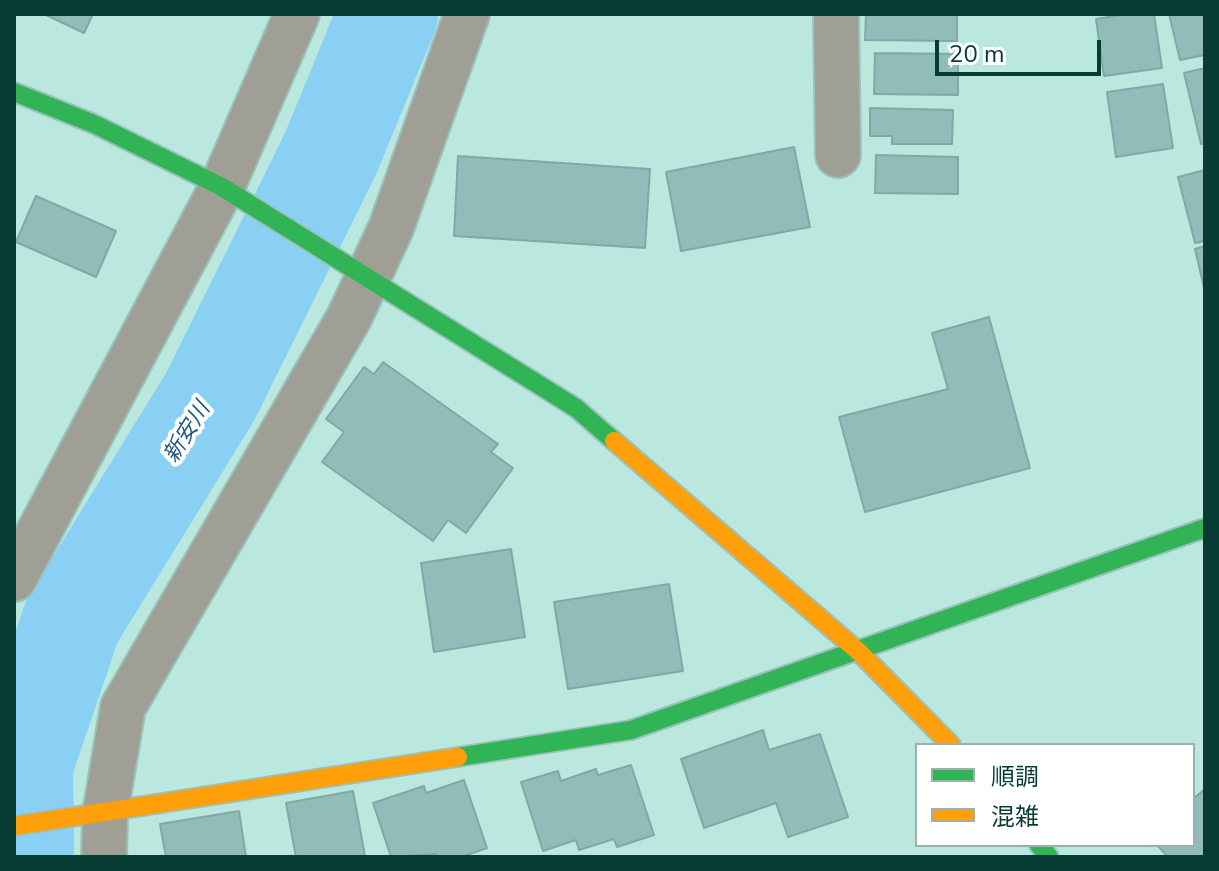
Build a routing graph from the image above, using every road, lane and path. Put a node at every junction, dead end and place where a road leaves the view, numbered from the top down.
1 (297, 14) edge
2 (467, 14) edge
3 (836, 14) edge
4 (14, 92) edge
5 (838, 155) dead end
6 (235, 195) junction
7 (357, 271) junction
8 (1205, 528) edge
9 (14, 579) edge
10 (859, 652) junction
11 (949, 743) edge
12 (92, 815) junction
13 (14, 826) edge
14 (104, 857) edge

1 - 6 street
2 - 7 street
3 - 5 street
4 - 6 street
6 - 7 street
6 - 9 street
7 - 10 street
7 - 12 street
8 - 10 street
10 - 11 street
10 - 12 street
12 - 13 street
12 - 14 street

